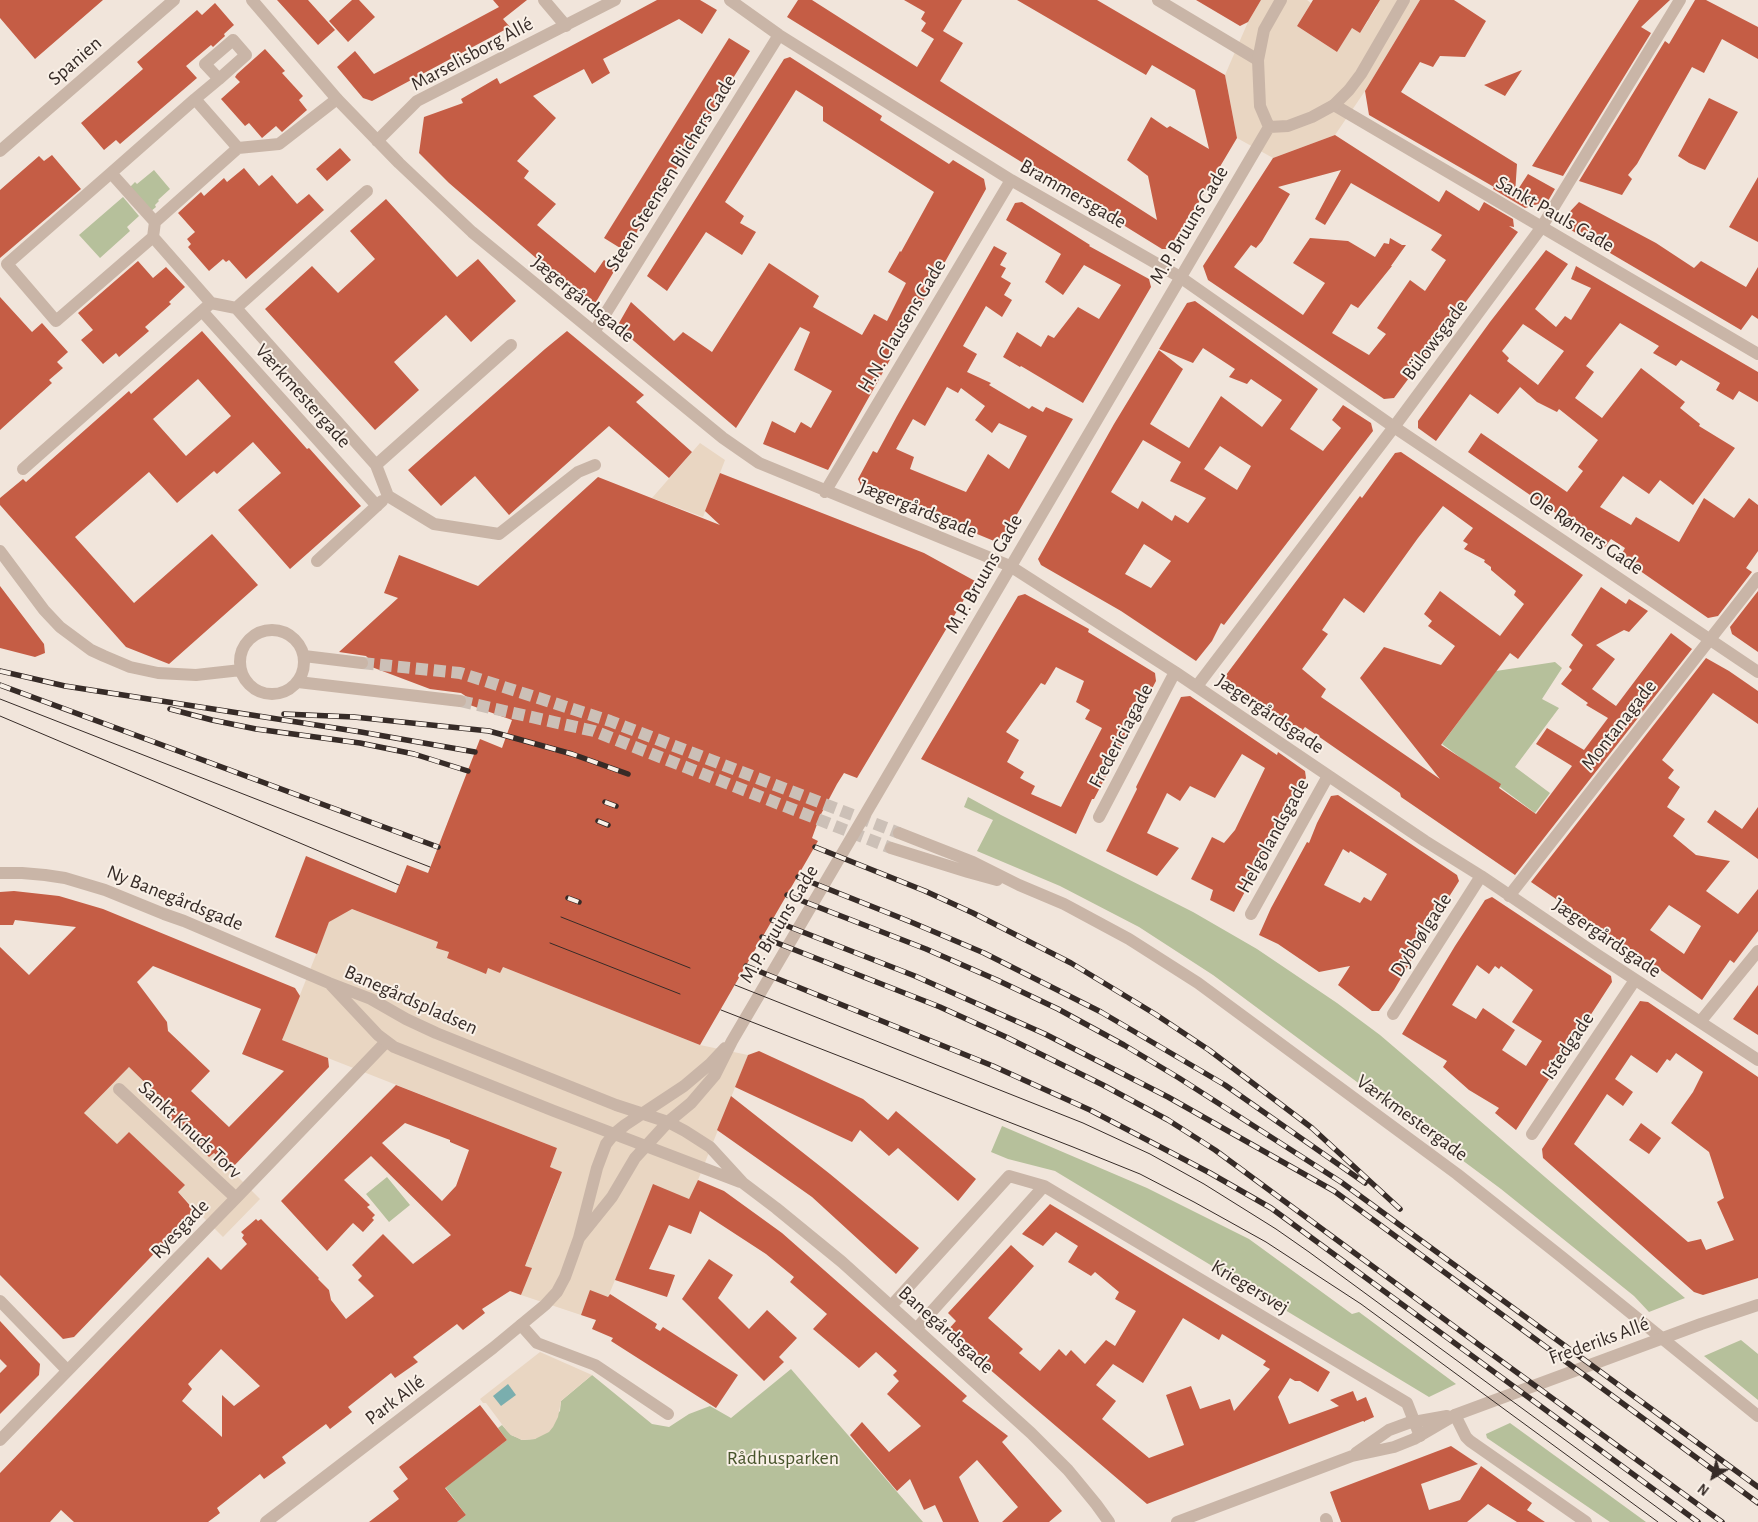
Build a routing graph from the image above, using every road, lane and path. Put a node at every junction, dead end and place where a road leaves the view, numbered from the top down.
1 (174, 0) edge
2 (252, 0) edge
3 (544, 0) edge
4 (615, 0) edge
5 (730, 0) edge
6 (1158, 0) edge
7 (1281, 0) edge
8 (1404, 0) edge
9 (1680, 0) edge
10 (566, 26) junction
11 (779, 35) junction
12 (1258, 60) junction
13 (219, 79) junction
14 (195, 99) junction
15 (337, 99) junction
16 (1334, 105) junction
17 (1269, 127) junction
18 (377, 141) junction
19 (238, 148) junction
20 (0, 151) edge
21 (111, 173) junction
22 (1011, 180) junction
23 (367, 191) dead end
24 (155, 222) junction
25 (1541, 228) junction
26 (153, 237) junction
27 (3, 267) edge
28 (1180, 277) junction
29 (207, 307) junction
30 (236, 308) junction
31 (594, 332) junction
32 (511, 345) dead end
33 (1758, 354) edge
34 (1394, 427) junction
35 (376, 465) junction
36 (596, 465) dead end
37 (23, 469) dead end
38 (825, 492) junction
39 (388, 496) junction
40 (377, 506) junction
41 (0, 551) edge
42 (317, 562) dead end
43 (1010, 566) junction
44 (1758, 578) edge
45 (1711, 639) junction
46 (304, 656) junction
47 (362, 663) tunnel mouth
48 (241, 670) junction
49 (1176, 672) junction
50 (1758, 672) edge
51 (298, 682) junction
52 (1196, 686) junction
53 (460, 701) tunnel mouth
54 (1328, 776) junction
55 (1099, 818) dead end
56 (899, 833) tunnel mouth
57 (891, 848) tunnel mouth
58 (0, 873) edge
59 (1481, 876) junction
60 (1019, 885) junction
61 (1509, 896) junction
62 (1250, 914) dead end
63 (1758, 951) edge
64 (1635, 980) junction
65 (329, 983) junction
66 (1393, 1014) dead end
67 (1700, 1022) junction
68 (732, 1041) junction
69 (386, 1042) junction
70 (1758, 1060) edge
71 (119, 1089) dead end
72 (641, 1113) junction
73 (668, 1122) junction
74 (614, 1134) junction
75 (1532, 1134) dead end
76 (645, 1146) junction
77 (742, 1183) junction
78 (1044, 1186) junction
79 (236, 1198) junction
80 (579, 1238) junction
81 (0, 1301) edge
82 (891, 1306) junction
83 (1758, 1306) edge
84 (521, 1325) junction
85 (917, 1328) junction
86 (67, 1370) junction
87 (668, 1414) dead end
88 (1457, 1414) junction
89 (1758, 1416) edge
90 (1414, 1422) junction
91 (1420, 1436) junction
92 (0, 1440) edge
93 (1352, 1456) junction
94 (266, 1522) edge
95 (1109, 1522) edge
96 (1177, 1522) edge
97 (1586, 1522) edge

1 - 20 street, Spanien
2 - 15 street, Jægergårdsgade
3 - 10 street, Marselisborg Allé
4 - 10 street, Marselisborg Allé
5 - 11 street, Brammersgade
6 - 12 street
7 - 12 street
8 - 16 street
9 - 25 street, Bülowsgade
10 - 18 street, Marselisborg Allé
11 - 22 street, Brammersgade
11 - 31 street, Steen Steensen Blichers Gade
12 - 17 street
13 - 13 street
13 - 14 street
14 - 19 street
14 - 21 street
15 - 18 street, Jægergårdsgade
15 - 19 street
16 - 17 street
16 - 25 street, Sankt Pauls Gade
17 - 28 street, M.P. Bruuns Gade
18 - 31 street, Jægergårdsgade
19 - 24 street
21 - 24 street
21 - 27 street
22 - 28 street, Brammersgade
22 - 38 street, H.N. Clausens Gade
23 - 30 street
24 - 26 street
25 - 33 street, Sankt Pauls Gade
25 - 34 street, Bülowsgade
26 - 27 street
26 - 29 street, Værkmestergade
28 - 34 street, Brammersgade
28 - 43 street, M.P. Bruuns Gade
29 - 30 street
29 - 37 street
29 - 40 street, Værkmestergade
30 - 35 street, Værkmestergade
31 - 38 street, Jægergårdsgade
32 - 35 street
34 - 45 street, Ole Rømers Gade
34 - 52 street, Bülowsgade
35 - 39 street, Værkmestergade
36 - 39 street
38 - 43 street, Jægergårdsgade
39 - 40 street
40 - 42 street
41 - 48 street
43 - 49 street, Jægergårdsgade
43 - 68 street, M.P. Bruuns Gade
44 - 45 street, Montanagade
45 - 50 street, Ole Rømers Gade
45 - 61 street, Montanagade
46 - 47 street
46 - 48 street
46 - 51 street
48 - 51 street
49 - 52 street, Jægergårdsgade
49 - 55 street, Fredericiagade
51 - 53 street
52 - 54 street, Jægergårdsgade
54 - 59 street, Jægergårdsgade
54 - 62 street, Helgolandsgade
56 - 60 street, Værkmestergade
57 - 60 street, Værkmestergade
58 - 65 street, Ny Banegårdsgade
59 - 61 street, Jægergårdsgade
59 - 66 street, Dybbølgade
60 - 89 street, Værkmestergade
61 - 64 street, Jægergårdsgade
63 - 67 street
64 - 67 street, Jægergårdsgade
64 - 75 street, Istedgade
65 - 69 street, Banegårdspladsen
65 - 72 street, Banegårdspladsen
67 - 70 street, Jægergårdsgade
68 - 72 street
68 - 73 street
69 - 74 street, Banegårdspladsen
69 - 79 street, Ryesgade
71 - 79 street, Sankt Knuds Torv
72 - 73 street, Banegårdspladsen
72 - 74 street
73 - 76 street
73 - 77 street, Banegårdsgade
74 - 76 street, Banegårdspladsen
74 - 80 street
76 - 77 street, Banegårdsgade
76 - 80 street
77 - 82 street, Banegårdsgade
78 - 82 street, Kriegersvej
78 - 85 street
78 - 90 street, Kriegersvej
79 - 86 street, Ryesgade
80 - 84 street, Park Allé
81 - 86 street
82 - 85 street, Banegårdsgade
83 - 88 street, Frederiks Allé
84 - 87 street
84 - 94 street, Park Allé
85 - 95 street, Banegårdsgade
86 - 92 street, Ryesgade
88 - 90 street, Frederiks Allé
88 - 91 street, Frederiks Allé
88 - 97 street
90 - 91 street, Kriegersvej
90 - 93 street, Frederiks Allé
91 - 93 street, Frederiks Allé
93 - 96 street, Frederiks Allé

